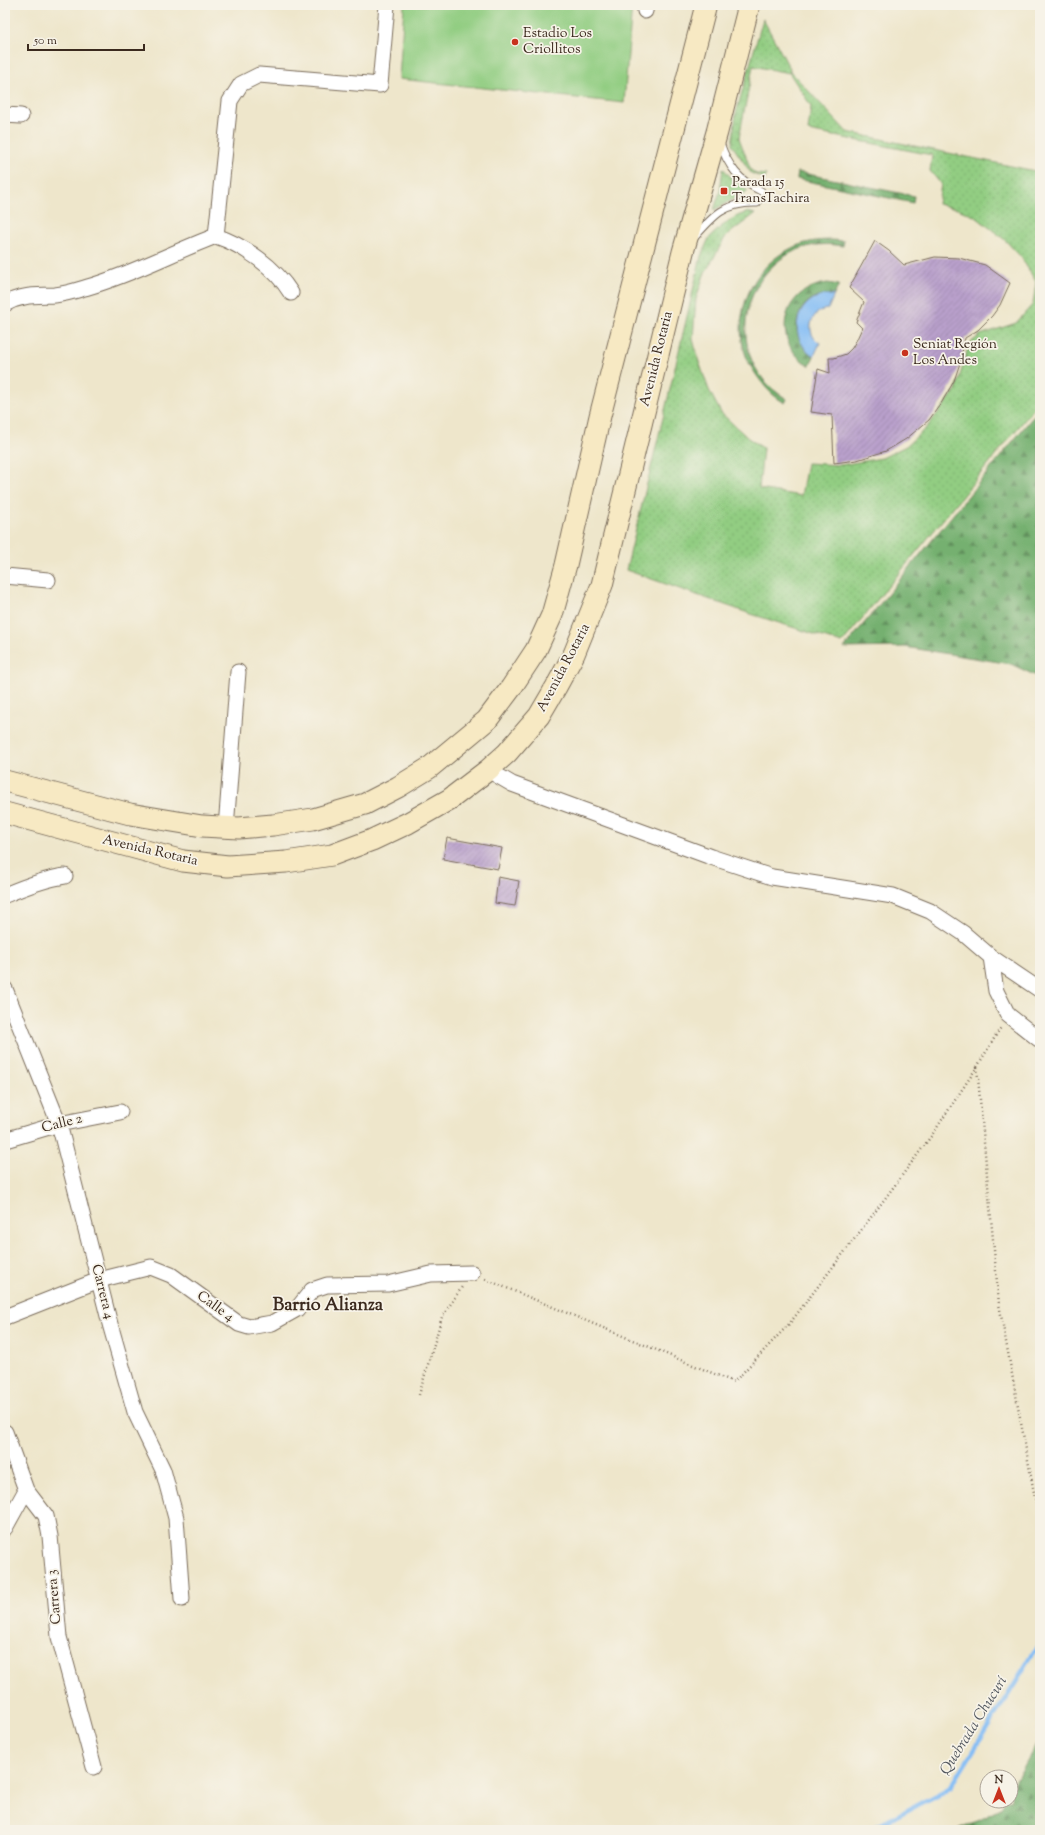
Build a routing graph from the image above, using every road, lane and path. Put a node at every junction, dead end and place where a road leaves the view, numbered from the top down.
1 (387, 5) edge
2 (706, 5) edge
3 (749, 5) edge
4 (5, 115) edge
5 (21, 116) dead end
6 (717, 132) junction
7 (761, 191) dead end
8 (757, 203) dead end
9 (216, 236) junction
10 (683, 252) junction
11 (291, 293) dead end
12 (5, 304) edge
13 (5, 576) edge
14 (48, 580) dead end
15 (238, 672) dead end
16 (488, 770) junction
17 (5, 781) edge
18 (5, 812) edge
19 (226, 828) junction
20 (60, 877) dead end
21 (5, 895) edge
22 (990, 957) junction
23 (5, 989) edge
24 (1040, 990) edge
25 (1008, 1015) junction
26 (1040, 1040) edge
27 (977, 1067) junction
28 (120, 1112) dead end
29 (59, 1124) junction
30 (5, 1140) edge
31 (472, 1273) junction
32 (99, 1280) junction
33 (5, 1317) edge
34 (419, 1395) dead end
35 (5, 1432) edge
36 (26, 1490) junction
37 (1040, 1525) edge
38 (5, 1528) edge
39 (182, 1599) dead end
40 (94, 1767) dead end

1 - 9 street
2 - 19 main road
3 - 6 main road, Avenida Rotaria
4 - 5 street
6 - 7 lane
6 - 10 main road, Avenida Rotaria
8 - 10 lane
9 - 11 street
9 - 12 street
10 - 16 main road, Avenida Rotaria
13 - 14 street
15 - 19 street
16 - 18 main road, Avenida Rotaria
16 - 22 street
17 - 19 main road
20 - 21 street
22 - 24 street
22 - 25 street
23 - 29 street, Carrera 4
25 - 26 street
25 - 27 path
27 - 31 path
27 - 37 path
28 - 29 street, Calle 2
29 - 30 street, Calle 2
29 - 32 street, Carrera 4
31 - 32 street, Calle 4
31 - 34 path
32 - 33 street, Calle 4
32 - 39 street, Carrera 4
35 - 36 street, Carrera 3
36 - 38 street
36 - 40 street, Carrera 3

